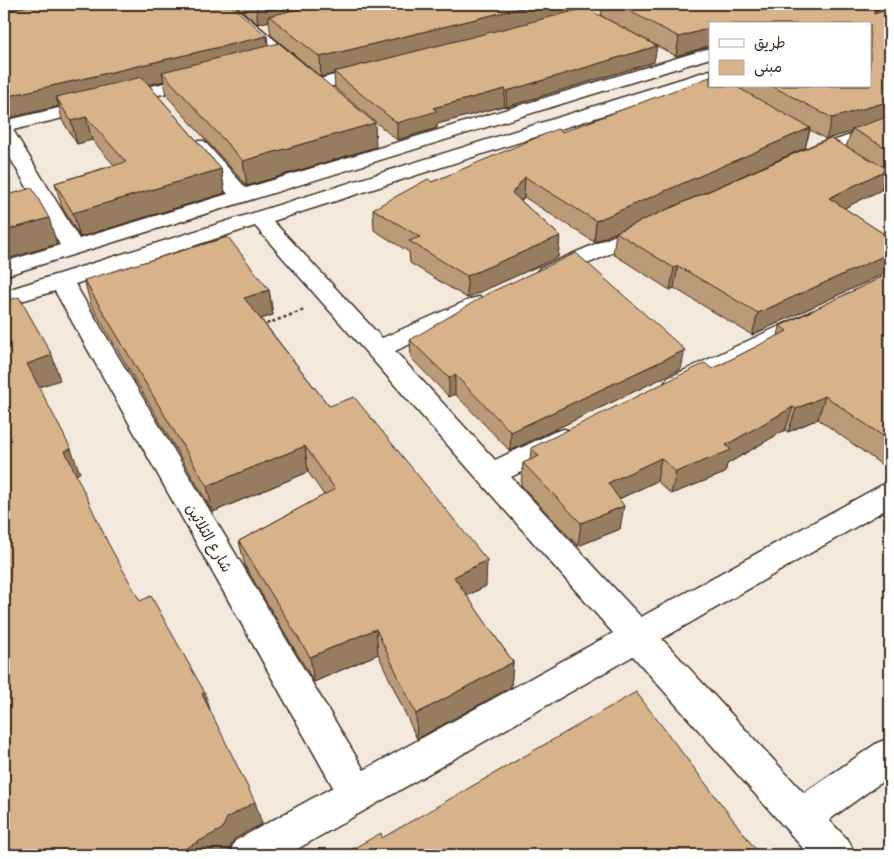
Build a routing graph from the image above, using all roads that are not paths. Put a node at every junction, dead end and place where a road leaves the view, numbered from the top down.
1 (222, 4) edge
2 (564, 4) edge
3 (274, 27) edge
4 (255, 32) junction
5 (622, 35) edge
6 (709, 53) edge
7 (286, 58) junction
8 (665, 59) junction
9 (267, 63) edge
10 (387, 67) edge
11 (219, 75) edge
12 (709, 82) edge
13 (709, 84) edge
14 (317, 85) junction
15 (151, 91) junction
16 (331, 97) edge
17 (164, 106) edge
18 (4, 126) edge
19 (890, 127) edge
20 (183, 129) edge
21 (4, 131) edge
22 (816, 144) junction
23 (12, 160) edge
24 (788, 165) edge
25 (311, 176) junction
26 (890, 185) edge
27 (330, 197) junction
28 (251, 208) junction
29 (670, 218) edge
30 (73, 248) junction
31 (4, 268) edge
32 (533, 280) edge
33 (61, 281) junction
34 (496, 296) edge
35 (4, 299) edge
36 (829, 310) edge
37 (378, 349) junction
38 (654, 396) edge
39 (585, 430) edge
40 (492, 474) junction
41 (890, 494) edge
42 (638, 636) junction
43 (890, 755) edge
44 (358, 794) junction
45 (801, 817) junction
46 (249, 855) edge
47 (835, 855) edge

1 - 4 street
2 - 5 street
3 - 4 street
4 - 7 street
6 - 8 street
7 - 9 street
7 - 14 street
8 - 12 street
8 - 25 street
10 - 14 street
11 - 15 street
13 - 27 street
14 - 16 street
15 - 17 street
15 - 18 street
19 - 22 street
20 - 28 street
21 - 23 street
22 - 24 street
22 - 26 street
23 - 30 street
25 - 27 street
25 - 28 street
27 - 28 street
28 - 30 street
28 - 33 street
28 - 37 street
29 - 32 street
30 - 31 street
33 - 35 street
33 - 44 street, شارع الثلاثين
34 - 37 street
36 - 38 street
37 - 40 street
39 - 40 street
40 - 42 street
41 - 42 street
42 - 44 street
42 - 45 street
43 - 45 street
44 - 46 street
45 - 47 street

